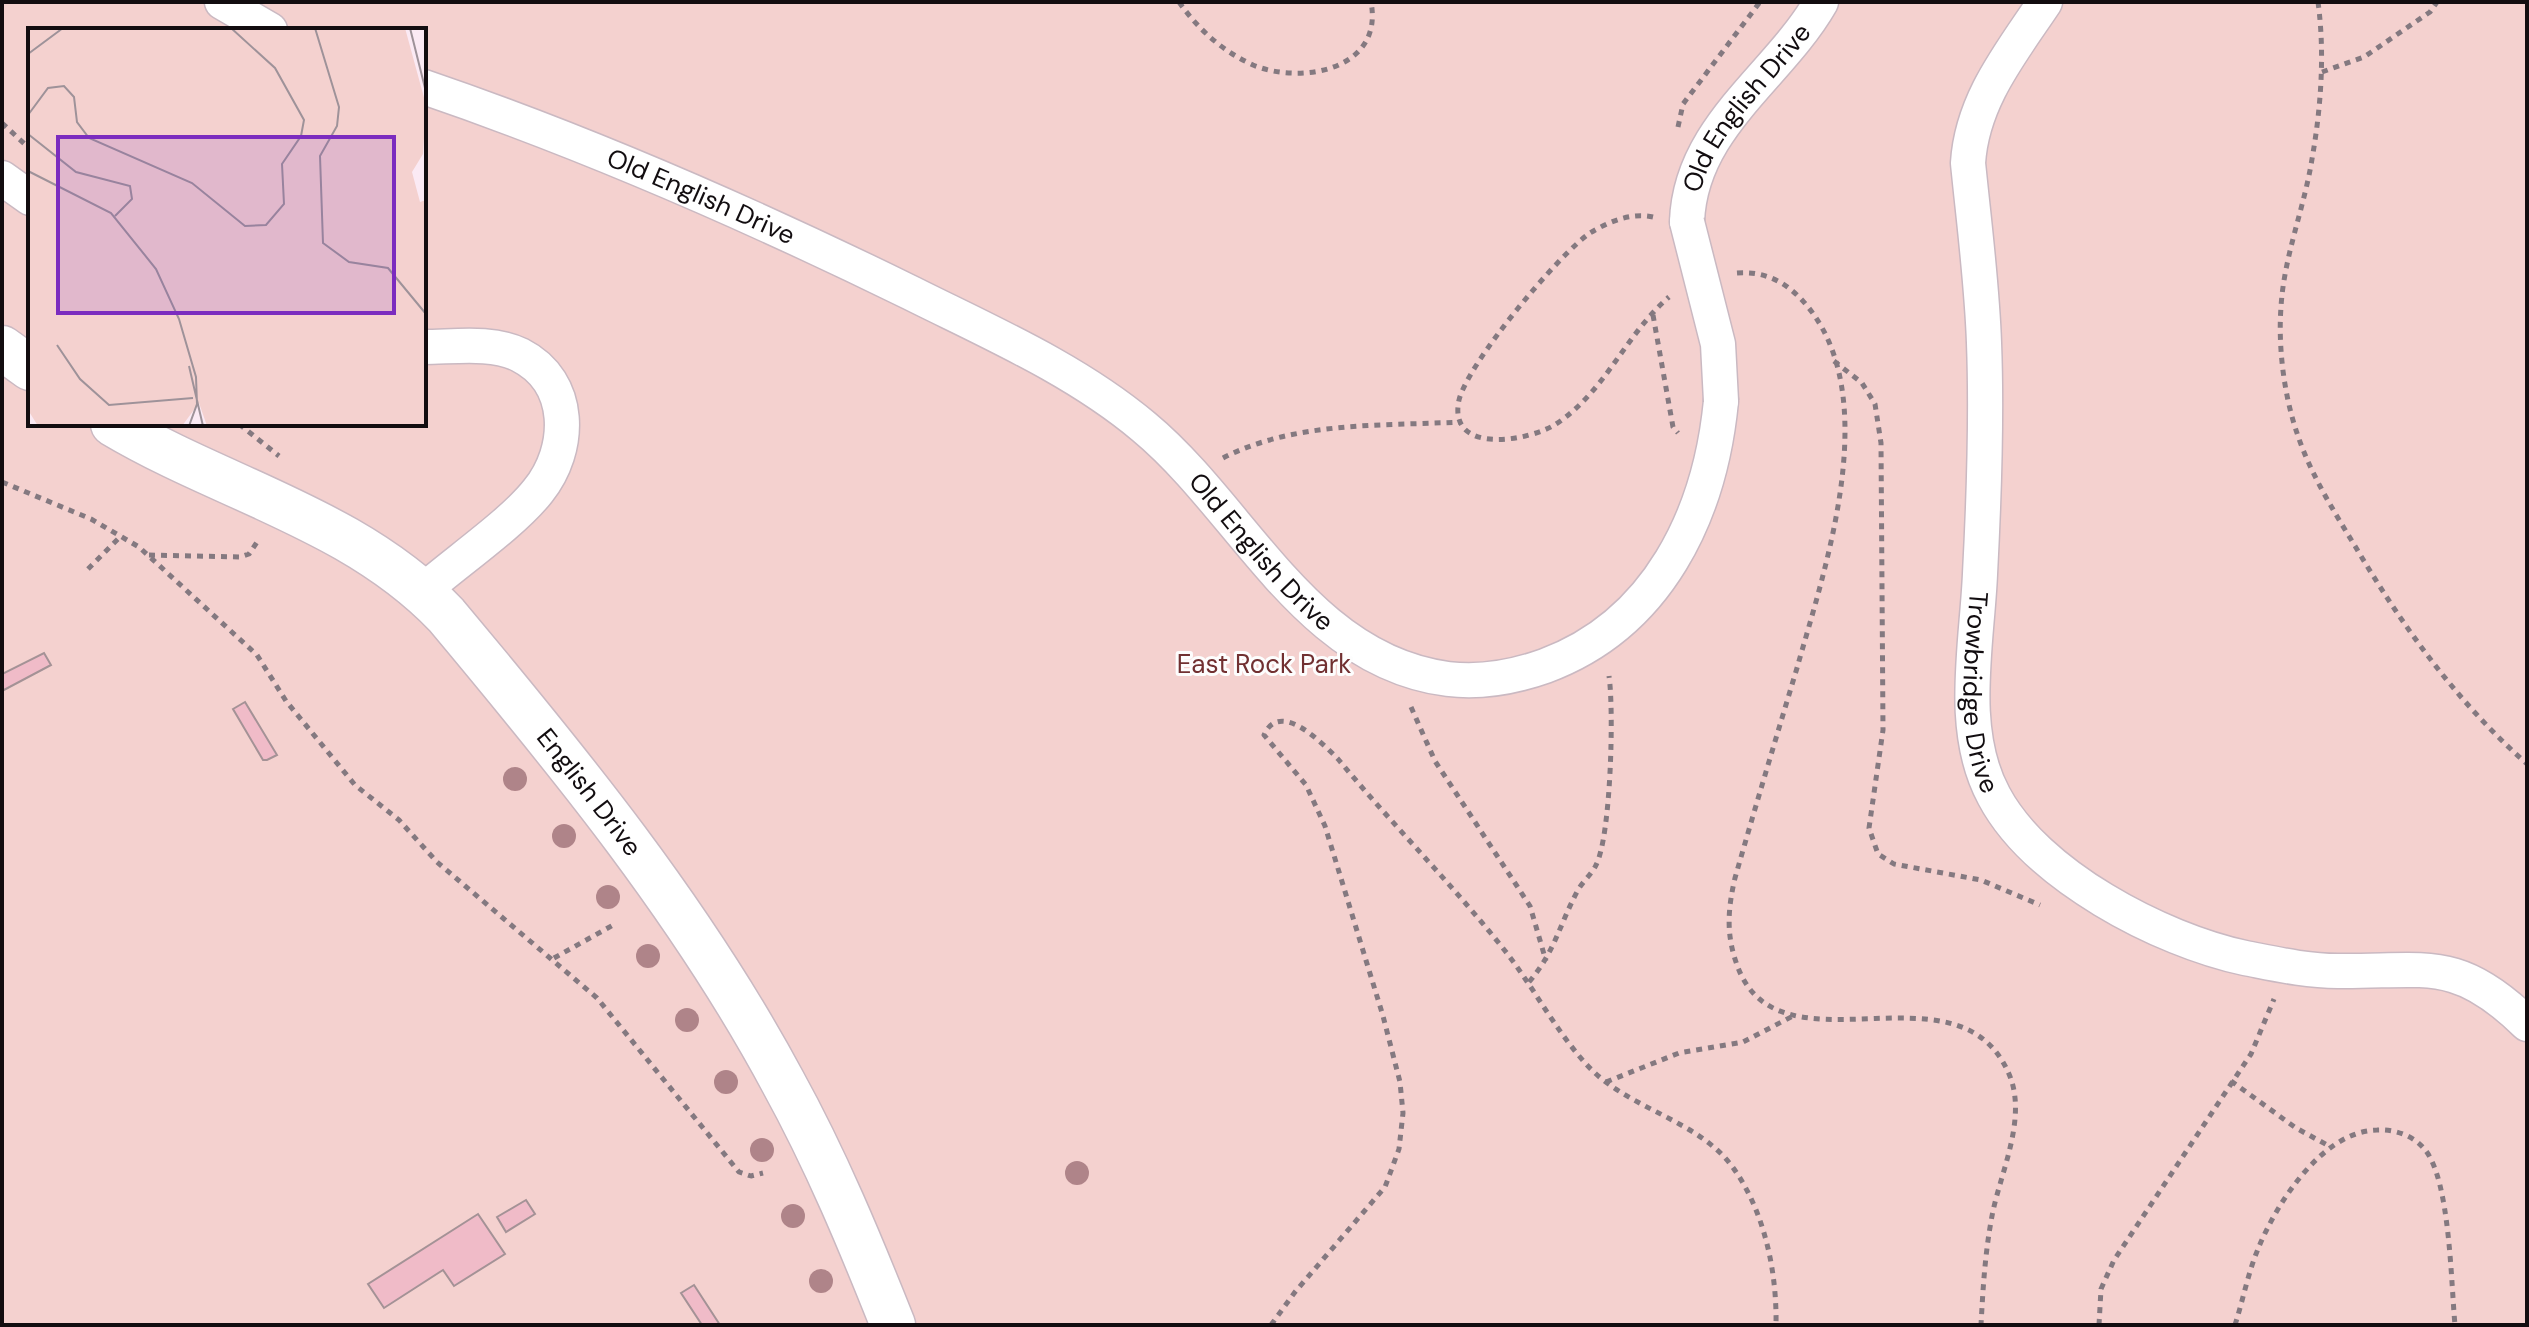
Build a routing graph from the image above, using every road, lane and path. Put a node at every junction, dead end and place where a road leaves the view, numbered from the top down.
1 (222, 2) edge
2 (1179, 2) edge
3 (1371, 2) edge
4 (1821, 2) edge
5 (2045, 2) edge
6 (2318, 2) edge
7 (2437, 2) edge
8 (267, 28) edge
9 (2322, 72) junction
10 (426, 88) edge
11 (2, 123) edge
12 (28, 147) edge
13 (2, 178) edge
14 (28, 197) edge
15 (1687, 222) junction
16 (1727, 274) dead end
17 (1675, 293) dead end
18 (1653, 315) junction
19 (426, 347) edge
20 (2, 348) edge
21 (28, 367) edge
22 (1461, 422) junction
23 (117, 426) edge
24 (241, 426) edge
25 (1717, 445) junction
26 (287, 467) dead end
27 (1195, 475) junction
28 (2, 482) edge
29 (263, 529) dead end
30 (122, 535) junction
31 (148, 555) junction
32 (88, 569) dead end
33 (423, 591) junction
34 (1599, 639) junction
35 (1403, 667) junction
36 (2527, 764) edge
37 (615, 924) dead end
38 (554, 958) junction
39 (1546, 961) junction
40 (2283, 966) junction
41 (1529, 982) junction
42 (1793, 1016) junction
43 (2527, 1024) edge
44 (2231, 1081) junction
45 (1605, 1082) junction
46 (2329, 1146) junction
47 (763, 1173) dead end
48 (893, 1325) edge
49 (1271, 1325) edge
50 (1776, 1325) edge
51 (1981, 1325) edge
52 (2099, 1325) edge
53 (2235, 1325) edge
54 (2455, 1325) edge

1 - 8 street
2 - 3 path
4 - 15 street, Old English Drive
5 - 40 street, Trowbridge Drive
6 - 9 path
7 - 9 path
9 - 36 path
10 - 27 street, Old English Drive
11 - 12 path
13 - 14 street
15 - 22 path
15 - 25 street, Old English Drive, bridge
16 - 42 path
17 - 18 path
18 - 22 path
18 - 25 path
19 - 33 street
20 - 21 street
22 - 27 path
23 - 33 street, English Drive
24 - 26 path
25 - 34 street, Old English Drive
27 - 35 street, Old English Drive
28 - 30 path
29 - 31 path
30 - 31 path
30 - 32 path
31 - 38 path
33 - 48 street, English Drive
34 - 35 street, Old English Drive
34 - 39 path
35 - 39 path
37 - 38 path
38 - 47 path
39 - 41 path
40 - 43 street, Trowbridge Drive
40 - 44 path
41 - 45 path
41 - 49 path
42 - 45 path
42 - 51 path
44 - 46 path
44 - 52 path
45 - 50 path
46 - 53 path
46 - 54 path

